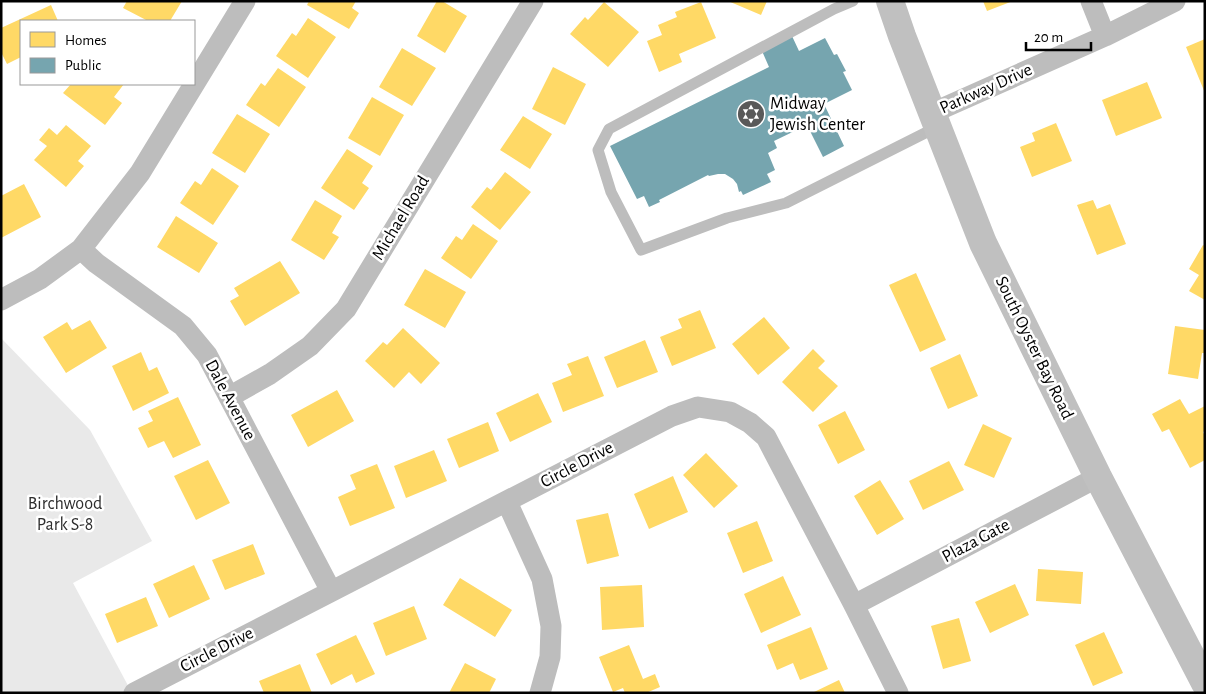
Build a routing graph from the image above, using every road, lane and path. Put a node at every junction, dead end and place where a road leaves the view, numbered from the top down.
1 (245, 1) edge
2 (534, 1) edge
3 (852, 1) edge
4 (890, 1) edge
5 (1091, 1) edge
6 (1175, 1) edge
7 (1105, 36) junction
8 (195, 83) edge
9 (194, 85) edge
10 (935, 120) junction
11 (81, 248) junction
12 (1, 300) edge
13 (229, 397) junction
14 (1098, 477) junction
15 (507, 502) junction
16 (331, 591) junction
17 (854, 605) junction
18 (1205, 683) edge
19 (134, 693) edge
20 (540, 693) edge
21 (898, 693) edge

1 - 8 street
2 - 13 street, Michael Road
3 - 10 lane
4 - 10 main road, South Oyster Bay Road
5 - 7 street
6 - 7 street, Parkway Drive
7 - 10 street, Parkway Drive
9 - 11 street
10 - 14 main road, South Oyster Bay Road
11 - 12 street
11 - 13 street, Dale Avenue
13 - 16 street, Dale Avenue
14 - 17 street, Plaza Gate
14 - 18 main road, South Oyster Bay Road
15 - 16 street, Circle Drive
15 - 17 street, Circle Drive
15 - 20 street
16 - 19 street, Circle Drive
17 - 21 street, Circle Drive

